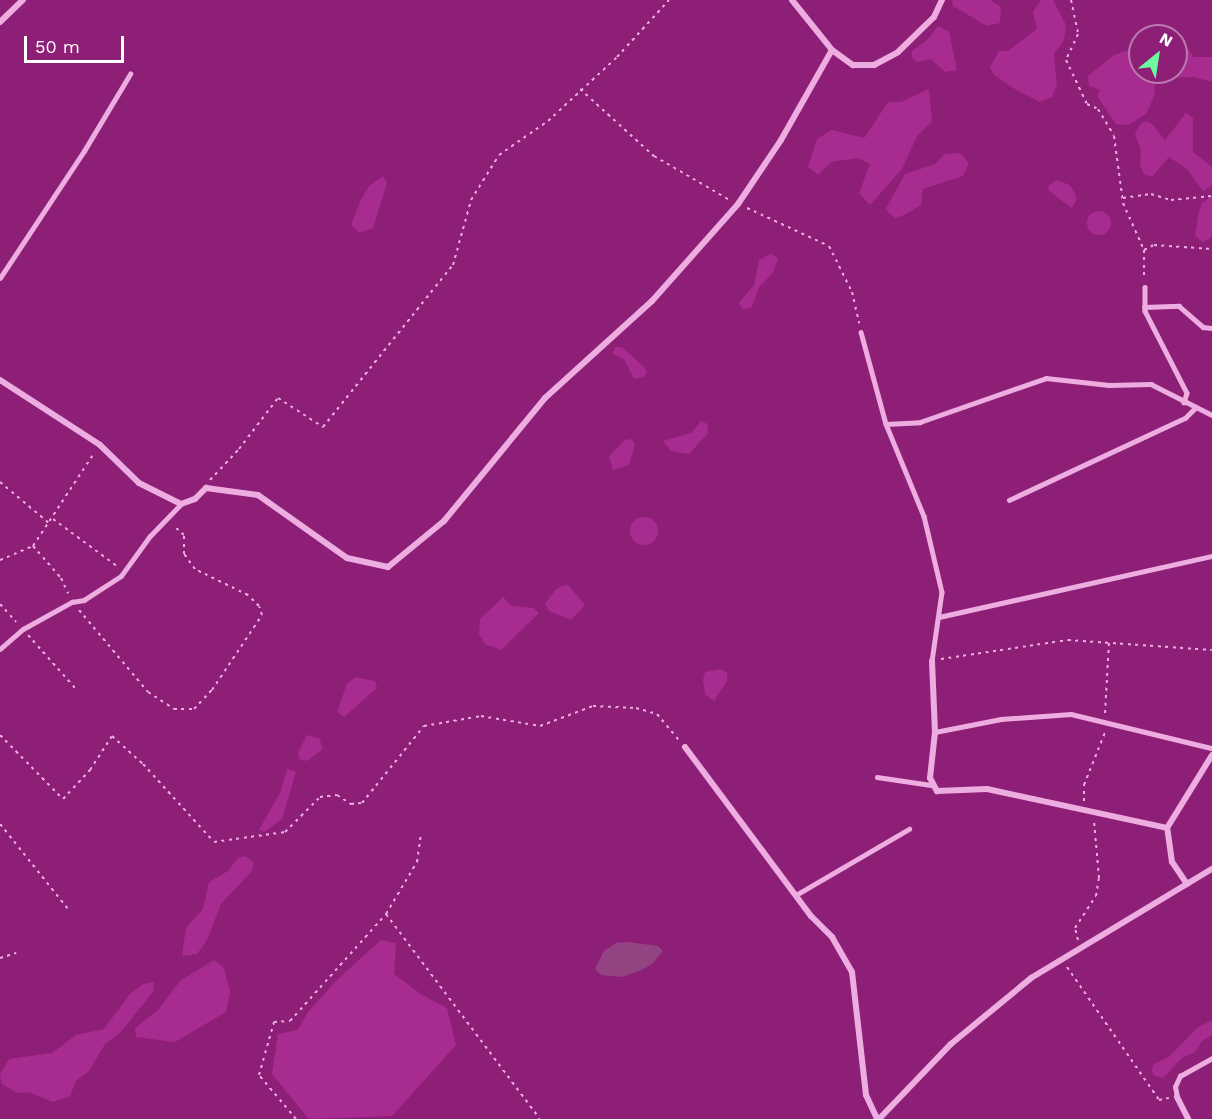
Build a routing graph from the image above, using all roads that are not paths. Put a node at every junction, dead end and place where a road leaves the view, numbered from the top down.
1 (23, 0) edge
2 (792, 0) edge
3 (942, 0) edge
4 (0, 22) edge
5 (832, 50) junction
6 (130, 74) dead end
7 (0, 278) edge
8 (1145, 287) road end
9 (1144, 307) junction
10 (1212, 328) edge
11 (861, 332) road end
12 (0, 380) edge
13 (1184, 404) junction
14 (1194, 409) junction
15 (1212, 416) edge
16 (886, 424) junction
17 (1009, 500) dead end
18 (181, 504) junction
19 (1212, 556) edge
20 (939, 616) junction
21 (0, 649) edge
22 (932, 661) joint
23 (934, 732) junction
24 (685, 747) road end
25 (1212, 748) edge
26 (1212, 755) edge
27 (877, 777) dead end
28 (932, 785) junction
29 (1167, 828) junction
30 (909, 829) dead end
31 (1212, 869) edge
32 (1187, 884) junction
33 (796, 895) junction
34 (1212, 1058) edge
35 (1178, 1097) joint
36 (878, 1119) edge
37 (1188, 1119) edge

1 - 4 street
2 - 5 street
3 - 5 street
5 - 18 street
6 - 7 lane
8 - 9 lane
9 - 10 lane
9 - 13 lane
11 - 16 lane
12 - 18 street
13 - 14 lane
13 - 16 lane
14 - 15 lane
14 - 17 lane
16 - 20 lane
18 - 21 lane
19 - 20 lane
20 - 22 lane
22 - 23 street
23 - 25 lane
23 - 28 street
24 - 33 street
26 - 29 street
27 - 28 lane
28 - 29 street
29 - 32 street
30 - 33 lane
31 - 32 street
32 - 36 street
33 - 36 street
34 - 35 lane
35 - 37 street

